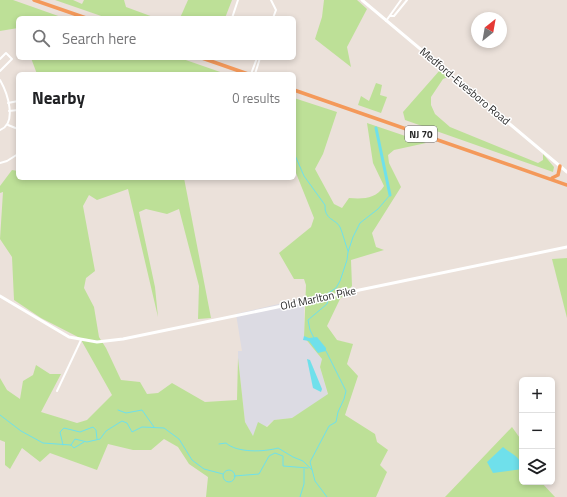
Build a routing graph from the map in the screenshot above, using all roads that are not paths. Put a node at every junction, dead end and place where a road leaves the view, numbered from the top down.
1 (34, 0) edge
2 (238, 0) edge
3 (271, 0) edge
4 (362, 0) edge
5 (401, 0) edge
6 (407, 0) edge
7 (80, 16) edge
8 (233, 16) edge
9 (274, 16) edge
10 (390, 16) junction
11 (386, 21) junction
12 (0, 59) edge
13 (208, 60) edge
14 (258, 60) edge
15 (258, 60) edge
16 (0, 71) edge
17 (242, 72) edge
18 (252, 72) edge
19 (256, 72) edge
20 (0, 80) edge
21 (296, 91) edge
22 (16, 101) edge
23 (8, 103) junction
24 (16, 110) edge
25 (9, 111) junction
26 (8, 125) junction
27 (16, 128) edge
28 (0, 130) edge
29 (16, 155) edge
30 (0, 163) edge
31 (560, 166) junction
32 (567, 172) edge
33 (549, 178) junction
34 (567, 185) edge
35 (567, 247) edge
36 (0, 296) edge
37 (81, 340) junction
38 (57, 391) dead end

1 - 7 highway
2 - 8 street
3 - 9 street
4 - 11 street, Medford-Evesboro Road
5 - 10 street
6 - 10 street
10 - 11 street
11 - 31 street, Medford-Evesboro Road
12 - 16 street
13 - 17 highway
14 - 18 street
15 - 19 street
20 - 23 street
21 - 33 highway, NJ 70
22 - 23 street
23 - 25 street
24 - 25 street
25 - 26 street
26 - 27 street
26 - 28 street
29 - 30 street
31 - 32 street, Medford-Evesboro Road
31 - 33 highway
33 - 34 highway, NJ 70
35 - 37 street, Old Marlton Pike
36 - 37 street, Old Marlton Pike
37 - 38 street

